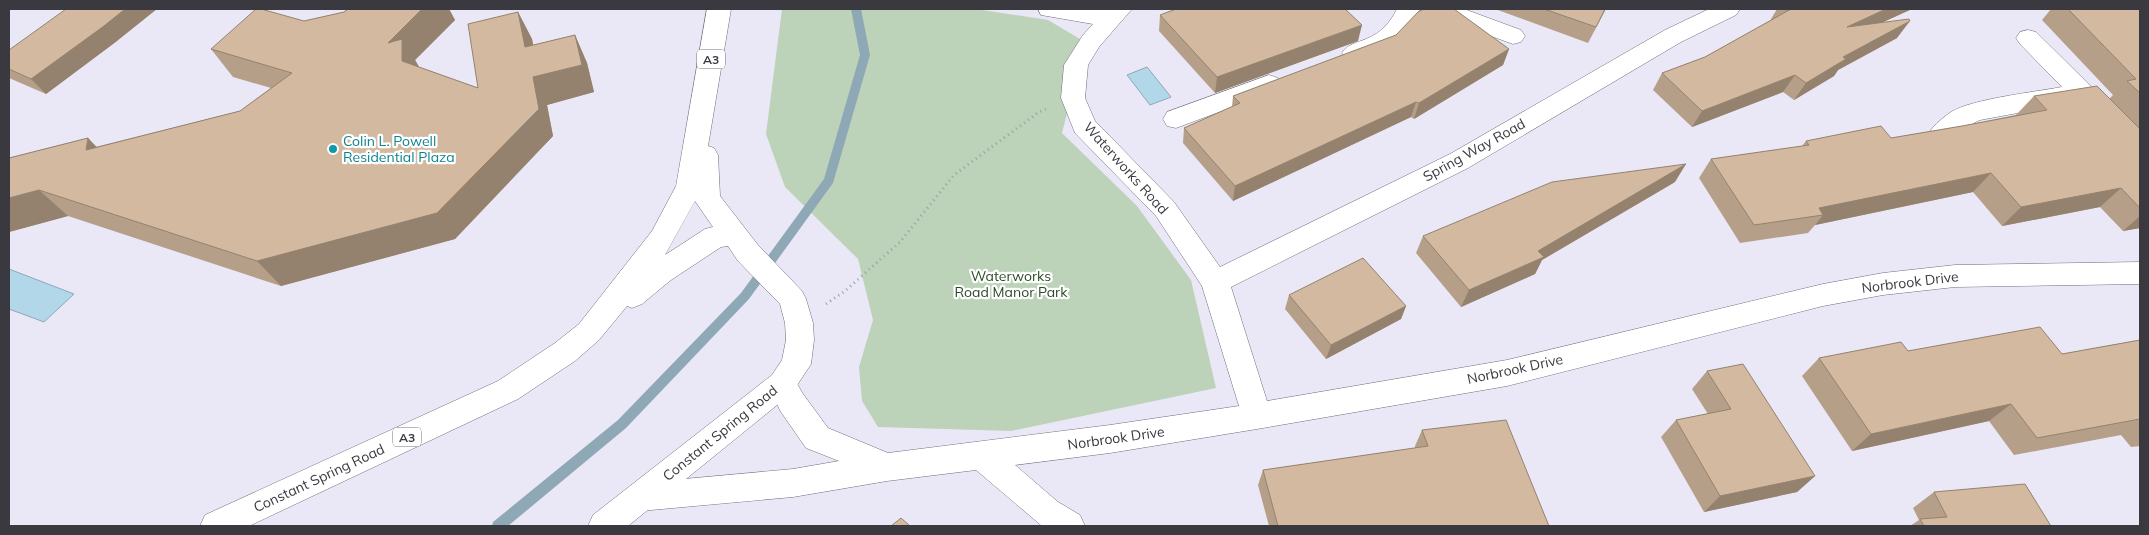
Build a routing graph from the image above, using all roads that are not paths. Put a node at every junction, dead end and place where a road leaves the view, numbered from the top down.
1 (719, 9) edge
2 (1049, 9) edge
3 (1408, 9) edge
4 (1441, 9) edge
5 (1728, 9) edge
6 (1116, 14) edge
7 (1513, 36) dead end
8 (2028, 38) dead end
9 (1329, 62) edge
10 (1293, 76) edge
11 (2082, 91) junction
12 (703, 110) junction
13 (1176, 119) dead end
14 (1939, 137) edge
15 (2140, 150) edge
16 (740, 244) junction
17 (2140, 274) edge
18 (1215, 282) junction
19 (589, 332) junction
20 (782, 384) junction
21 (1257, 416) junction
22 (983, 456) junction
23 (887, 468) junction
24 (640, 497) junction
25 (216, 526) edge
26 (604, 526) edge
27 (1069, 526) edge

1 - 12 street, Constant Spring Road / A3
2 - 6 street
3 - 9 street
4 - 7 street
5 - 18 street, Spring Way Road
6 - 18 street, Waterworks Road
8 - 11 street
10 - 13 street
11 - 14 street
11 - 15 street
12 - 16 street, Constant Spring Road / A3
12 - 19 street, Constant Spring Road / A3
16 - 19 street
16 - 20 street, Constant Spring Road / A3
17 - 21 street, Norbrook Drive
18 - 21 street, Waterworks Road
19 - 25 street, Constant Spring Road / A3
20 - 23 street
20 - 24 street, Constant Spring Road / A3
21 - 22 street, Norbrook Drive
22 - 23 street, Norbrook Drive
22 - 27 street
23 - 24 street, Norbrook Drive
24 - 26 street, Constant Spring Road / A3

